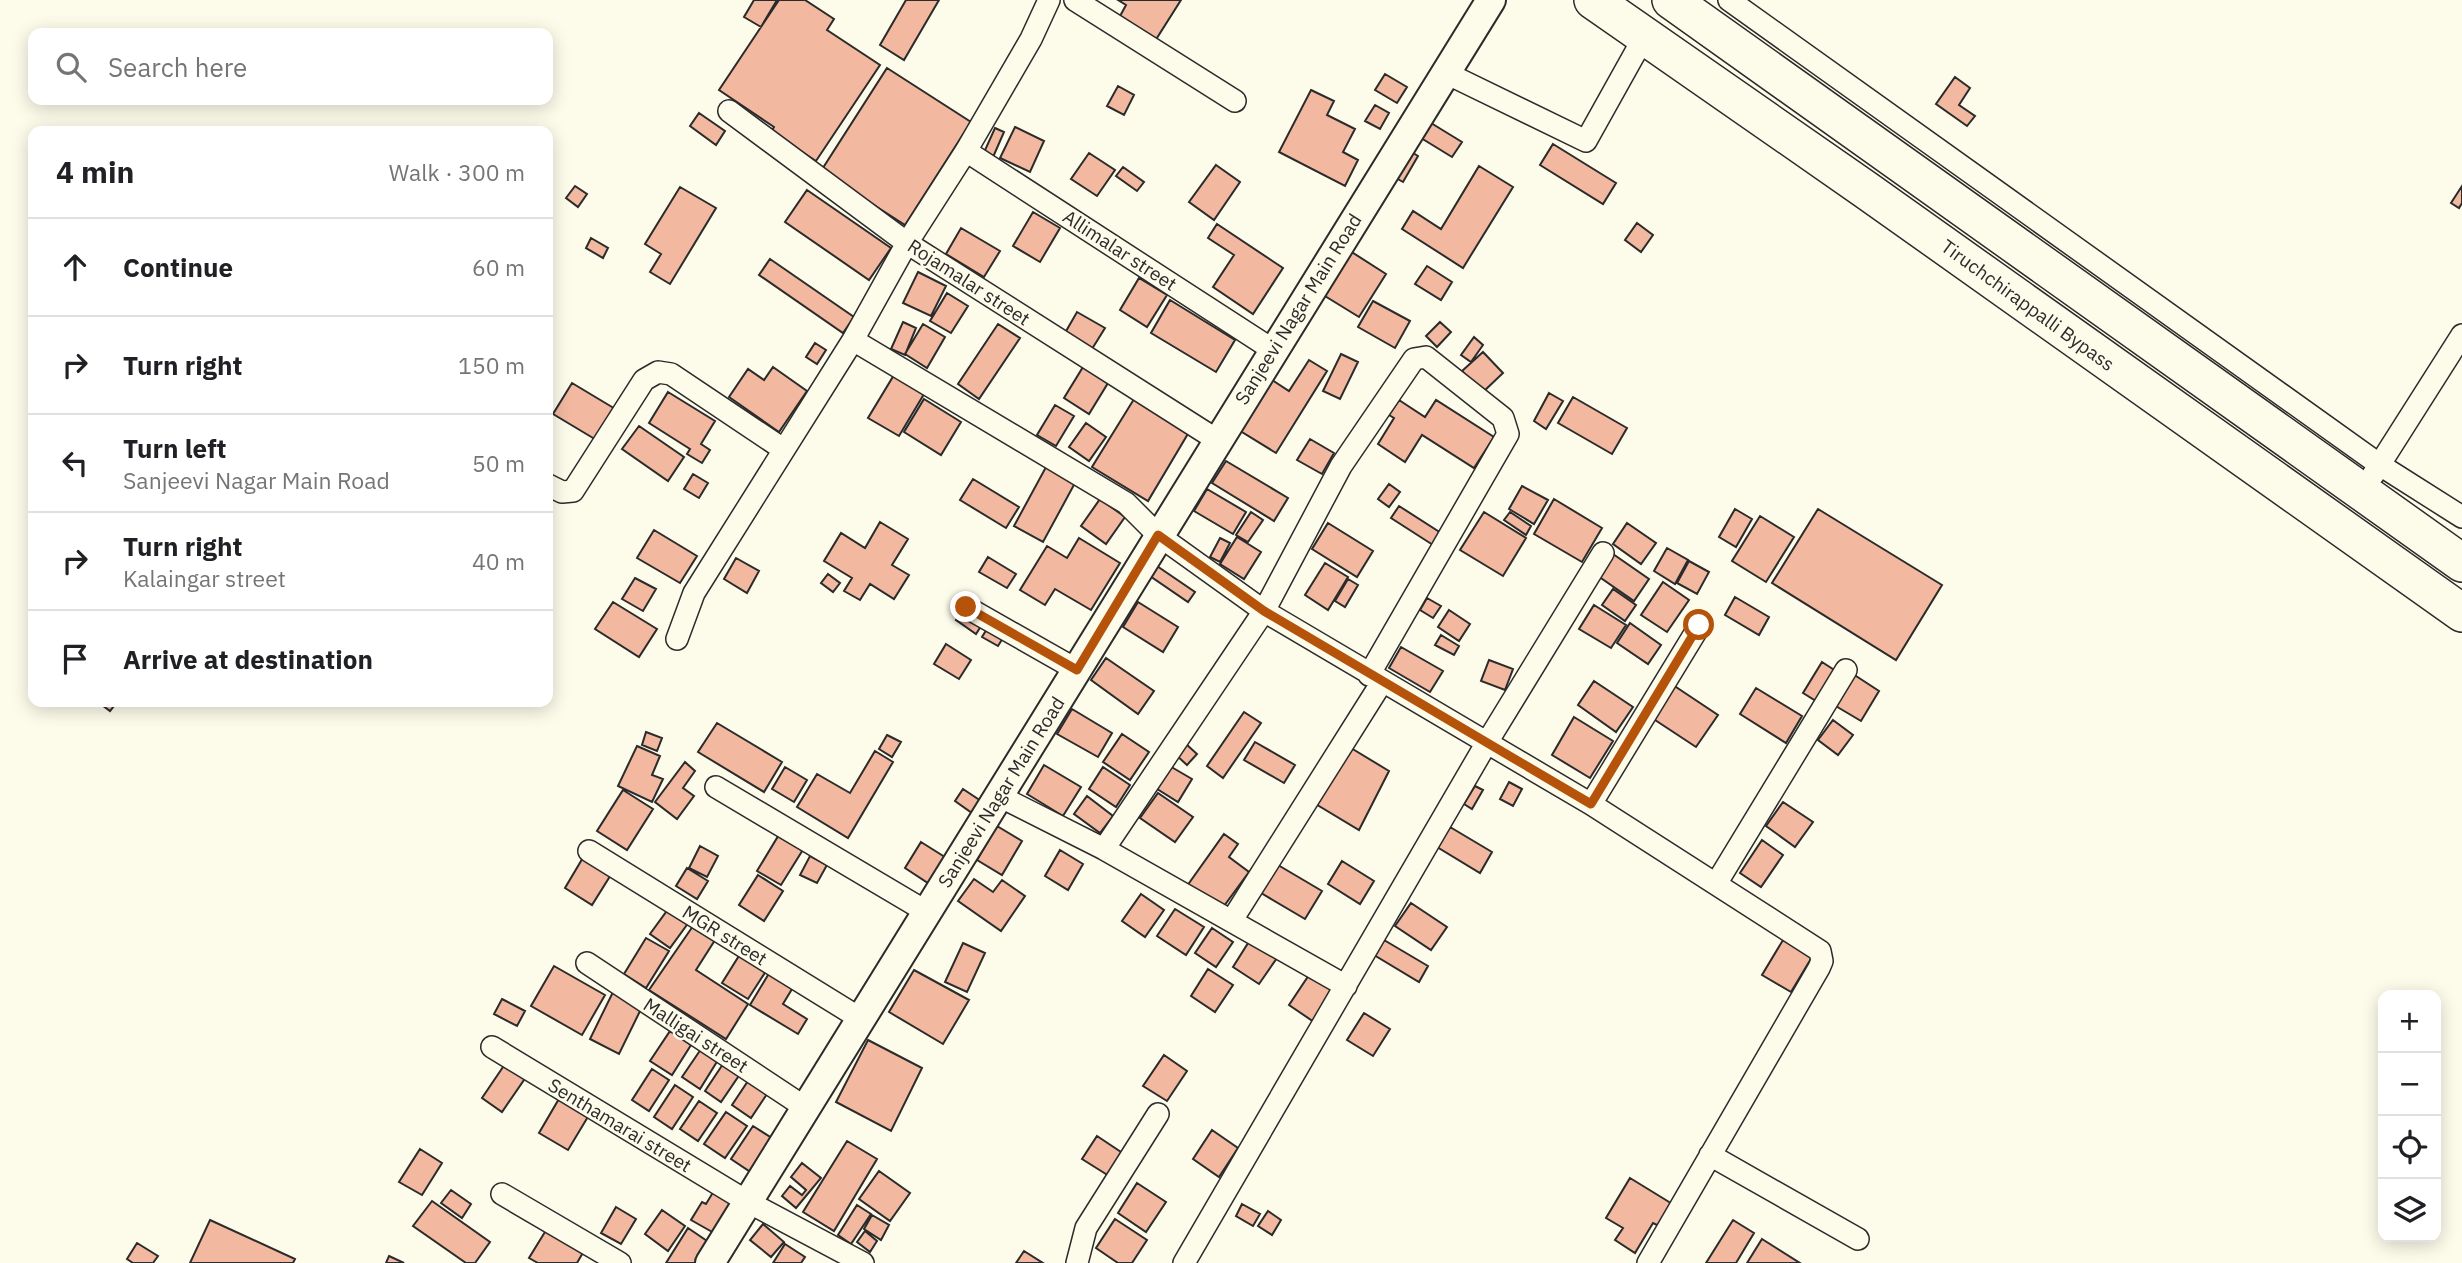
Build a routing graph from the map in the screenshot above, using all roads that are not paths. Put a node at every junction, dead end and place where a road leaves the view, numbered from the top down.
1 (1049, 0) edge
2 (1074, 0) edge
3 (1491, 0) edge
4 (1593, 0) edge
5 (1671, 0) edge
6 (1729, 0) edge
7 (1644, 37) junction
8 (1444, 72) junction
9 (1235, 101) dead end
10 (729, 111) dead end
11 (966, 151) junction
12 (907, 243) junction
13 (2462, 335) edge
14 (853, 340) junction
15 (1273, 350) junction
16 (1217, 440) junction
17 (783, 450) junction
18 (2371, 479) junction
19 (553, 488) edge
20 (2462, 517) edge
21 (1158, 535) junction
22 (1603, 553) dead end
23 (2462, 563) edge
24 (966, 607) dead end
25 (1264, 611) junction
26 (2462, 613) edge
27 (1699, 625) dead end
28 (677, 639) dead end
29 (1077, 670) junction
30 (1846, 670) dead end
31 (1375, 679) junction
32 (1486, 744) junction
33 (716, 787) dead end
34 (999, 796) junction
35 (1591, 804) junction
36 (1104, 849) junction
37 (589, 851) dead end
38 (1716, 884) junction
39 (927, 912) junction
40 (1232, 920) junction
41 (587, 963) dead end
42 (1346, 986) junction
43 (861, 1018) junction
44 (492, 1047) dead end
45 (806, 1108) junction
46 (1158, 1114) dead end
47 (1710, 1155) junction
48 (502, 1194) dead end
49 (748, 1202) junction
50 (1858, 1239) dead end
51 (620, 1263) edge
52 (710, 1263) edge
53 (863, 1263) edge
54 (1077, 1263) edge
55 (1184, 1263) edge
56 (1648, 1263) edge

1 - 11 street
2 - 9 street
3 - 8 street, Sanjeevi Nagar Main Road
4 - 7 highway, Tiruchchirappalli Bypass
5 - 18 highway
6 - 18 street
7 - 8 street
7 - 26 highway, Tiruchchirappalli Bypass
8 - 15 street, Sanjeevi Nagar Main Road
10 - 12 street, Rojamalar street
11 - 12 street
11 - 15 street, Allimalar street
12 - 14 street
12 - 16 street, Rojamalar street
13 - 18 street
14 - 17 street
14 - 21 street
15 - 16 street, Sanjeevi Nagar Main Road
16 - 21 street, Sanjeevi Nagar Main Road
17 - 19 street
17 - 28 street
18 - 20 street
18 - 23 highway
21 - 25 street
21 - 29 street, Sanjeevi Nagar Main Road
22 - 32 street
24 - 29 street
25 - 31 street
25 - 31 street
25 - 36 street
27 - 35 street
29 - 34 street, Sanjeevi Nagar Main Road
30 - 38 street
31 - 32 street
31 - 40 street
32 - 35 street
32 - 42 street
33 - 39 street
34 - 36 street
34 - 39 street, Sanjeevi Nagar Main Road
35 - 38 street
36 - 40 street
37 - 43 street, MGR street
38 - 47 street
39 - 43 street, Sanjeevi Nagar Main Road
40 - 42 street
41 - 45 street, Malligai street
42 - 55 street
43 - 45 street, Sanjeevi Nagar Main Road
44 - 49 street, Senthamarai street
45 - 49 street, Sanjeevi Nagar Main Road
46 - 54 street
47 - 50 street
47 - 56 street
48 - 51 street
49 - 52 street, Sanjeevi Nagar Main Road
49 - 53 street, Senthamarai street

